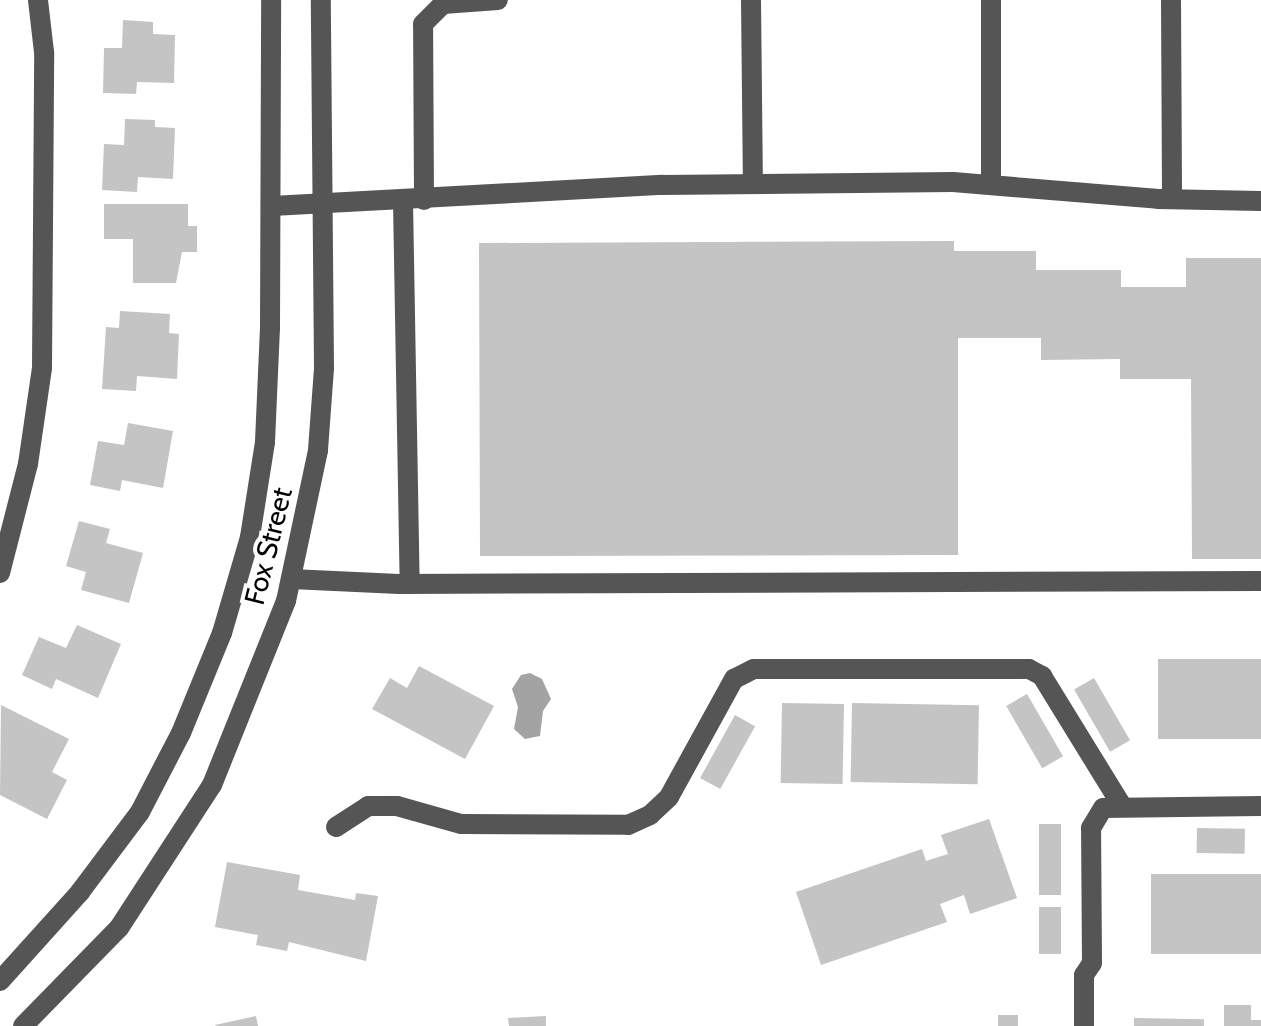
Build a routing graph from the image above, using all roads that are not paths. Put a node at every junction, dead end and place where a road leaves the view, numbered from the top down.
1 (38, 0) edge
2 (271, 0) edge
3 (321, 0) edge
4 (498, 0) edge
5 (751, 0) edge
6 (991, 0) edge
7 (1171, 0) edge
8 (753, 184) junction
9 (991, 185) junction
10 (1172, 199) junction
11 (424, 200) junction
12 (403, 201) junction
13 (1261, 201) edge
14 (272, 206) junction
15 (325, 206) junction
16 (0, 573) edge
17 (291, 579) junction
18 (1261, 581) edge
19 (410, 584) junction
20 (1122, 806) junction
21 (1261, 806) edge
22 (336, 827) dead end
23 (0, 981) edge
24 (23, 1026) edge
25 (1084, 1026) edge

1 - 16 street
2 - 14 street, Fox Street
3 - 15 street, Fox Street
4 - 11 street
5 - 8 street
6 - 9 street
7 - 10 street
8 - 9 street
8 - 11 street
9 - 10 street
10 - 13 street
11 - 12 street
12 - 15 street
12 - 19 street
14 - 15 street
14 - 23 street, Fox Street
15 - 17 street, Fox Street
17 - 19 street
17 - 24 street, Fox Street
18 - 19 street
20 - 21 street
20 - 22 street
20 - 25 street

